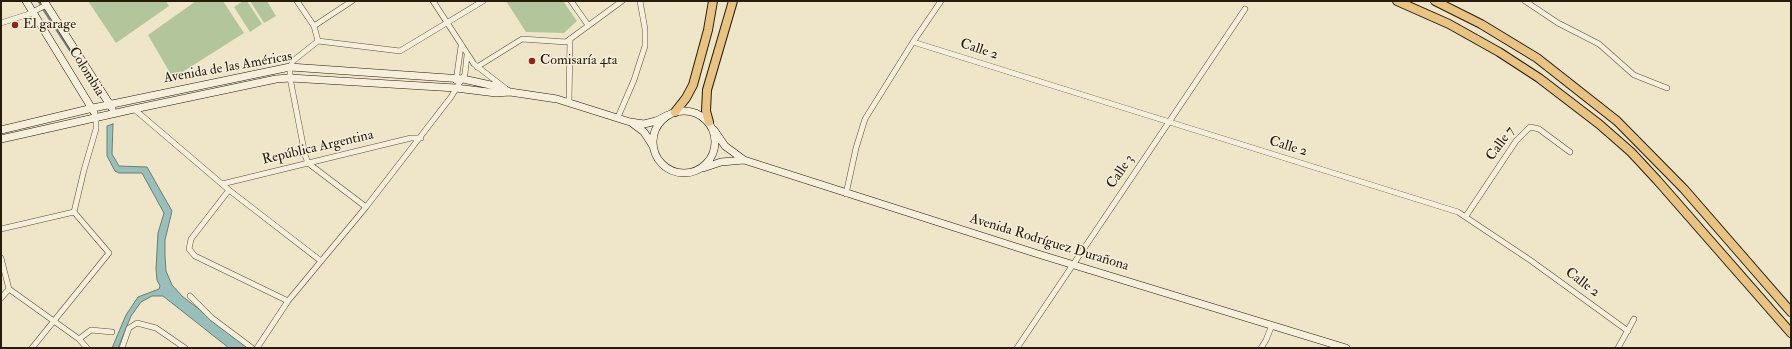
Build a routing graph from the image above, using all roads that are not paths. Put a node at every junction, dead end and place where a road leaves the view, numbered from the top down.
1 (26, 1) edge
2 (297, 1) edge
3 (352, 1) edge
4 (432, 1) edge
5 (483, 1) edge
6 (572, 1) edge
7 (622, 1) edge
8 (640, 1) edge
9 (713, 1) edge
10 (733, 1) edge
11 (941, 1) edge
12 (1397, 1) edge
13 (1435, 1) edge
14 (1525, 1) edge
15 (45, 3) edge
16 (1245, 9) dead end
17 (33, 12) junction
18 (1, 23) edge
19 (447, 24) junction
20 (588, 25) junction
21 (314, 26) junction
22 (570, 40) junction
23 (318, 41) junction
24 (913, 42) junction
25 (461, 46) junction
26 (467, 55) junction
27 (290, 67) junction
28 (477, 67) junction
29 (290, 78) junction
30 (459, 79) junction
31 (456, 88) junction
32 (1667, 88) dead end
33 (510, 92) junction
34 (569, 102) junction
35 (110, 104) junction
36 (93, 108) junction
37 (134, 109) junction
38 (116, 113) junction
39 (672, 113) junction
40 (618, 117) junction
41 (96, 118) junction
42 (1169, 121) junction
43 (630, 122) junction
44 (712, 126) junction
45 (1, 130) edge
46 (420, 138) junction
47 (1, 139) edge
48 (653, 147) junction
49 (1570, 152) dead end
50 (744, 160) junction
51 (308, 163) junction
52 (699, 170) junction
53 (222, 184) junction
54 (229, 190) junction
55 (846, 194) junction
56 (366, 207) junction
57 (74, 212) junction
58 (1466, 216) junction
59 (1, 229) edge
60 (1, 258) edge
61 (321, 262) junction
62 (1073, 265) junction
63 (9, 289) junction
64 (190, 296) dead end
65 (1, 298) edge
66 (288, 301) junction
67 (1791, 312) edge
68 (1634, 319) dead end
69 (54, 322) junction
70 (1272, 325) junction
71 (112, 332) dead end
72 (1628, 332) junction
73 (1791, 333) edge
74 (79, 339) junction
75 (32, 348) edge
76 (87, 348) edge
77 (122, 348) edge
78 (182, 348) edge
79 (252, 348) edge
80 (257, 348) edge
81 (1017, 348) edge
82 (1261, 348) edge
83 (1346, 348) edge
84 (1618, 348) edge

1 - 17 main road, Colombia
2 - 21 street
3 - 21 street
4 - 19 street
5 - 19 street
6 - 20 street
7 - 20 street
8 - 40 street
9 - 39 main road
10 - 44 main road
11 - 24 street
12 - 73 main road
13 - 67 main road
14 - 32 street
15 - 17 street
15 - 35 main road
16 - 42 street, Calle 3
17 - 18 street
17 - 36 main road, Colombia
19 - 23 street
19 - 25 street
20 - 22 street
21 - 23 street
22 - 28 street
22 - 34 street
23 - 27 street
24 - 42 street, Calle 2
24 - 55 street
25 - 26 street
25 - 30 street
26 - 28 street
26 - 30 street
27 - 29 street
27 - 30 main road, Avenida de las Américas
27 - 35 main road, Avenida de las Américas
28 - 33 street
29 - 31 main road, Avenida de las Américas
29 - 37 main road, Avenida de las Américas
29 - 51 street
30 - 31 street
30 - 33 main road, Avenida de las Américas
31 - 33 main road, Avenida de las Américas
31 - 46 street
33 - 34 main road, Avenida de las Américas
34 - 40 main road, Avenida de las Américas
35 - 36 main road, Avenida de las Américas
35 - 38 main road
36 - 41 main road, Colombia
36 - 45 main road, Avenida de las Américas
37 - 38 main road, Avenida de las Américas
37 - 53 street
38 - 41 main road, Avenida de las Américas
39 - 43 main road
39 - 44 main road
39 - 48 main road
40 - 43 main road, Avenida de las Américas
41 - 47 main road, Avenida de las Américas
41 - 57 street
42 - 58 street, Calle 2
42 - 62 street, Calle 3
43 - 48 main road
44 - 50 main road
44 - 52 main road
46 - 51 street, República Argentina
46 - 56 street
48 - 52 main road
49 - 58 street, Calle 7
50 - 52 main road
50 - 55 main road, Avenida Rodríguez Durañona
51 - 53 street, República Argentina
51 - 56 street
53 - 54 street
54 - 61 street
54 - 66 street
55 - 62 main road, Avenida Rodríguez Durañona
56 - 61 street
57 - 59 street
57 - 69 street
58 - 72 street, Calle 2
60 - 63 street
61 - 66 street
62 - 70 main road, Avenida Rodríguez Durañona
62 - 81 street, Calle 3
63 - 65 street
63 - 69 street
64 - 79 street
66 - 80 street
68 - 72 street
69 - 74 street
69 - 75 street
70 - 82 street
70 - 83 main road, Avenida Rodríguez Durañona
71 - 74 street
72 - 84 street
74 - 76 street
77 - 78 street

